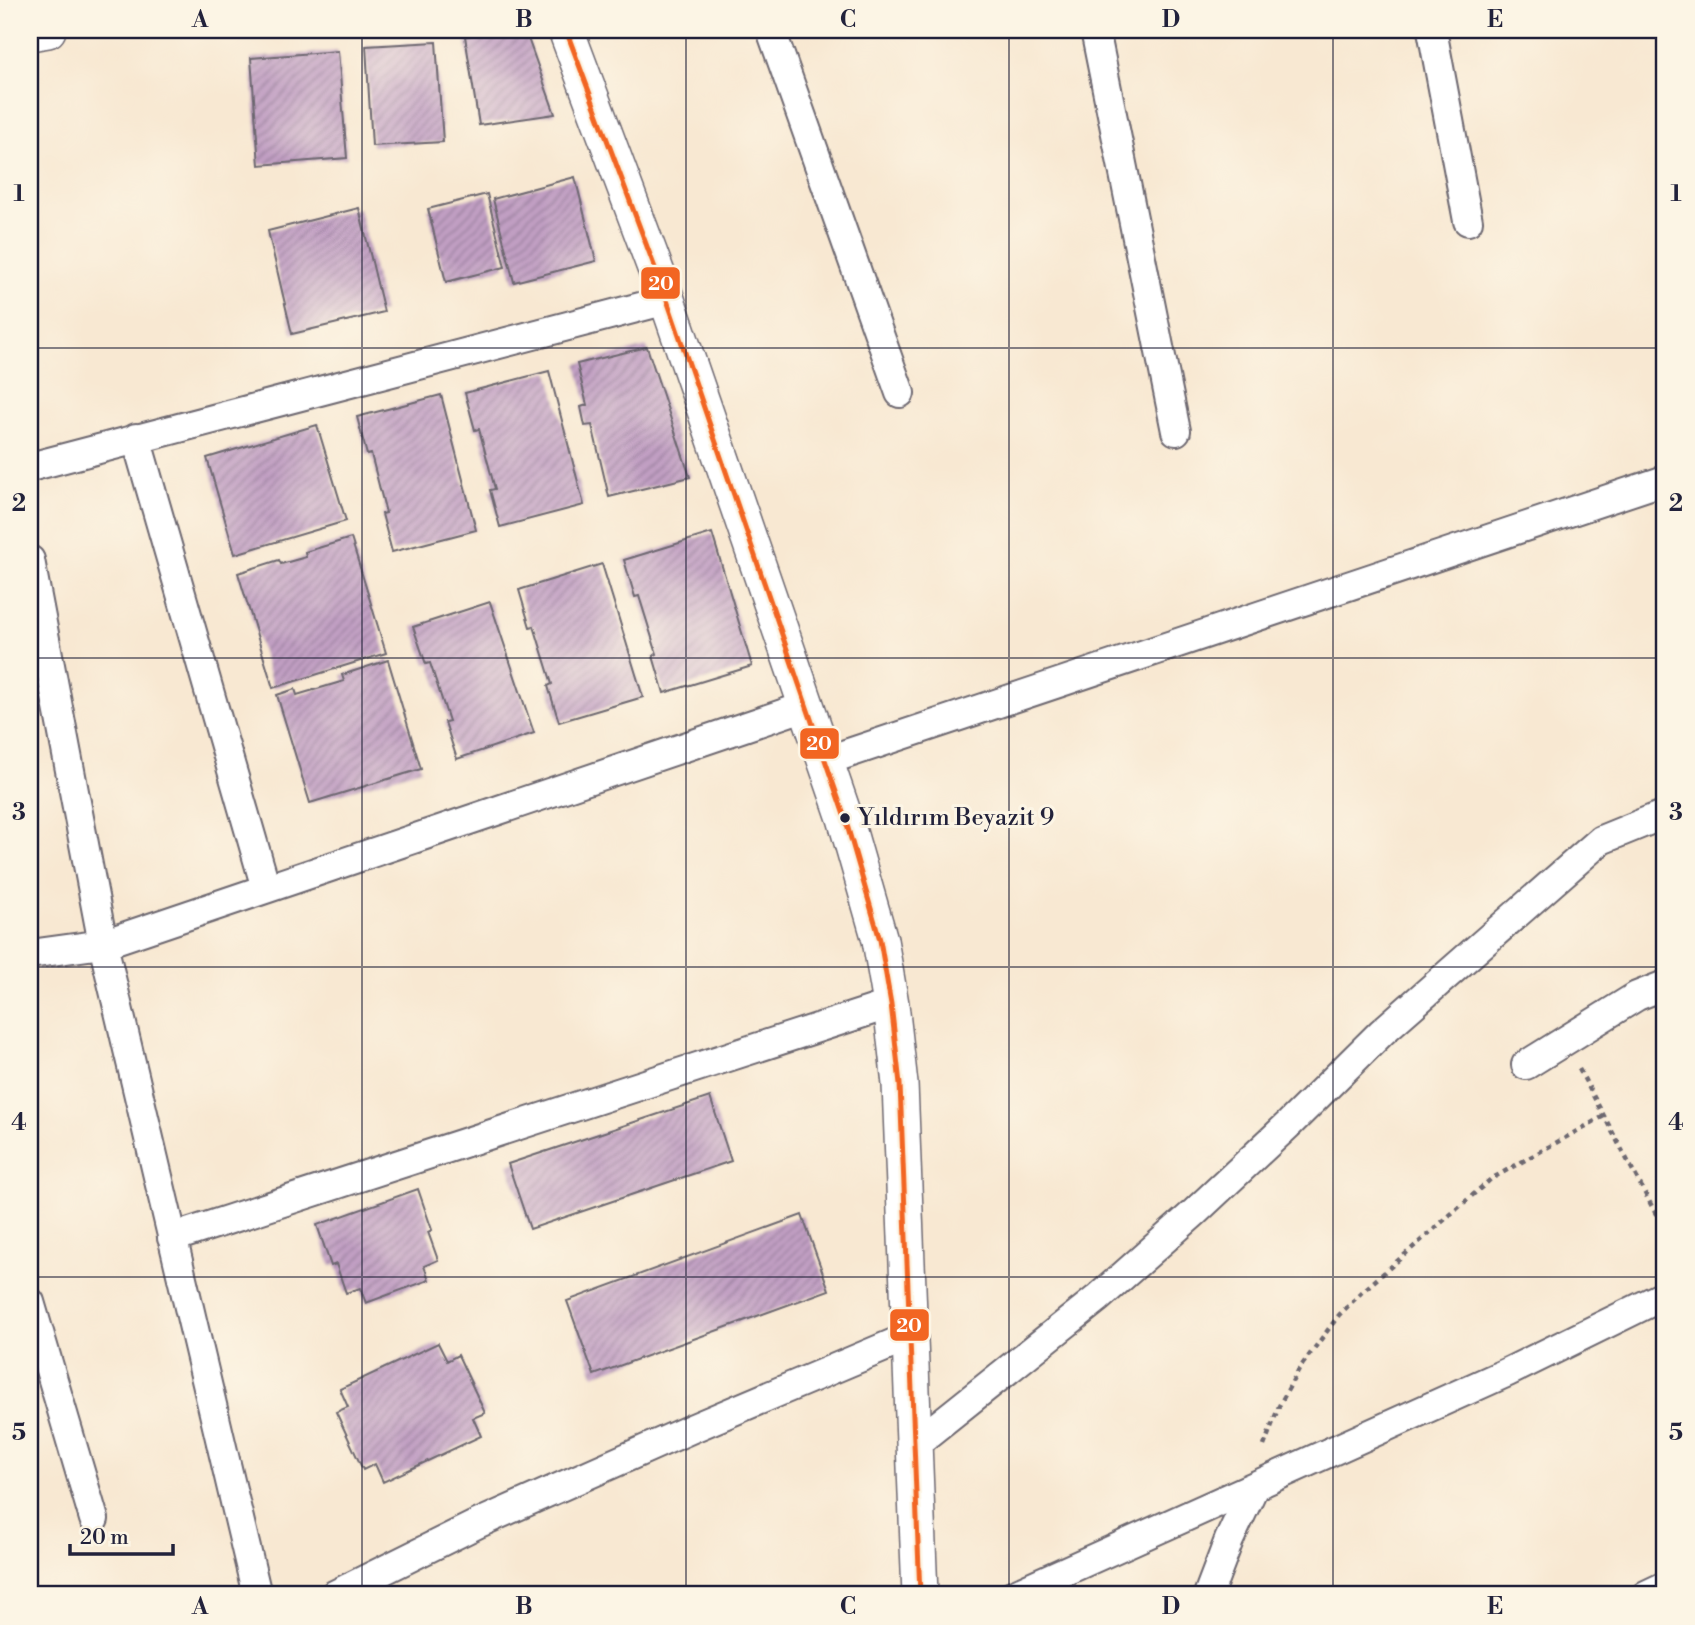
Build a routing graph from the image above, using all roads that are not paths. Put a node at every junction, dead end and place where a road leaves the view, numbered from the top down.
1 (566, 30) edge
2 (771, 30) edge
3 (1095, 30) edge
4 (1432, 30) edge
5 (1468, 221) dead end
6 (667, 300) junction
7 (900, 393) dead end
8 (1175, 431) dead end
9 (136, 438) junction
10 (30, 467) edge
11 (1665, 480) edge
12 (30, 560) edge
13 (806, 706) junction
14 (824, 761) junction
15 (1665, 814) edge
16 (266, 888) junction
17 (103, 944) junction
18 (30, 954) edge
19 (1665, 985) edge
20 (891, 1004) junction
21 (1525, 1065) dead end
22 (172, 1238) junction
23 (1665, 1295) edge
24 (30, 1302) edge
25 (911, 1336) junction
26 (915, 1444) junction
27 (1254, 1487) junction
28 (94, 1519) dead end
29 (1665, 1586) edge
30 (257, 1595) edge
31 (334, 1595) edge
32 (920, 1595) edge
33 (1012, 1595) edge
34 (1208, 1595) edge
35 (1646, 1595) edge

1 - 6 street
2 - 7 street
3 - 8 street
4 - 5 street
6 - 9 street
6 - 13 street
9 - 10 street
9 - 16 street
11 - 14 street
12 - 17 street
13 - 14 street
13 - 16 street
14 - 20 street
15 - 26 street
16 - 17 street
17 - 18 street
17 - 22 street
19 - 21 street
20 - 22 street
20 - 25 street
22 - 30 street
23 - 27 street
24 - 28 street
25 - 26 street
25 - 31 street
26 - 32 street
27 - 33 street
27 - 34 street
29 - 35 street

